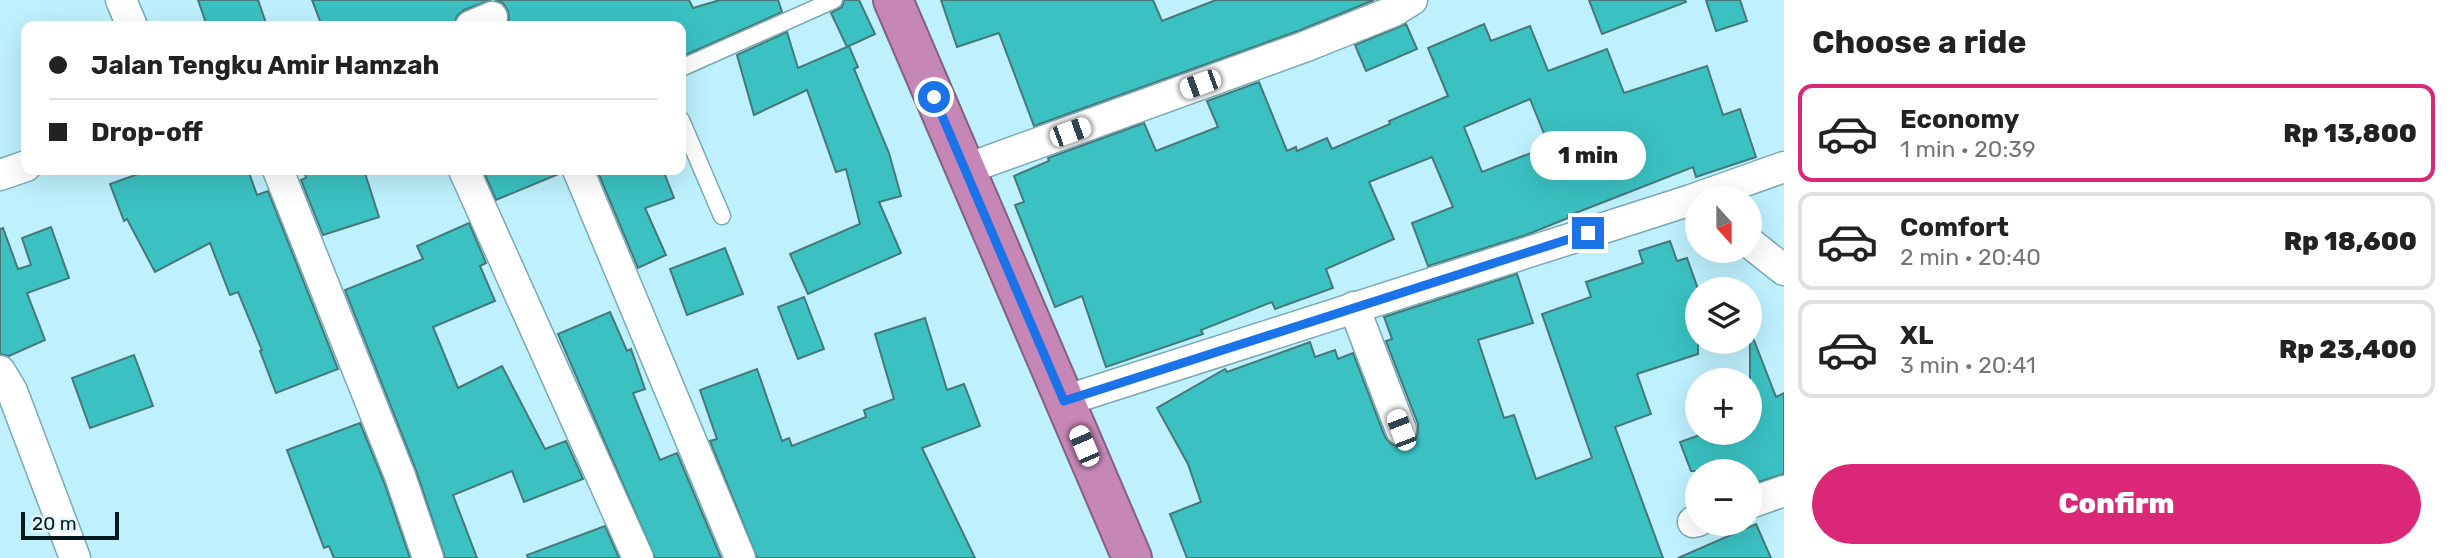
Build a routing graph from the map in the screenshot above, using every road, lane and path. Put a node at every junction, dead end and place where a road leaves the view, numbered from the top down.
1 (121, 0) edge
2 (834, 0) edge
3 (893, 0) edge
4 (1412, 0) edge
5 (130, 21) edge
6 (686, 66) edge
7 (686, 132) edge
8 (1784, 167) edge
9 (21, 168) edge
10 (966, 169) junction
11 (0, 175) edge
12 (280, 175) edge
13 (466, 175) edge
14 (580, 175) edge
15 (1735, 186) edge
16 (1685, 205) edge
17 (722, 216) dead end
18 (1762, 253) edge
19 (1784, 270) edge
20 (1354, 307) junction
21 (0, 371) edge
22 (1064, 401) junction
23 (1401, 430) dead end
24 (1784, 491) edge
25 (1762, 499) edge
26 (75, 558) edge
27 (428, 558) edge
28 (638, 558) edge
29 (740, 558) edge
30 (1132, 558) edge

1 - 5 street
2 - 6 lane
3 - 10 highway
4 - 10 street
7 - 17 lane
8 - 15 street
9 - 11 street
10 - 22 highway
12 - 27 street
13 - 28 street
14 - 29 street
16 - 20 street
18 - 19 street
20 - 22 street
20 - 23 street
21 - 26 street
22 - 30 highway
24 - 25 street

